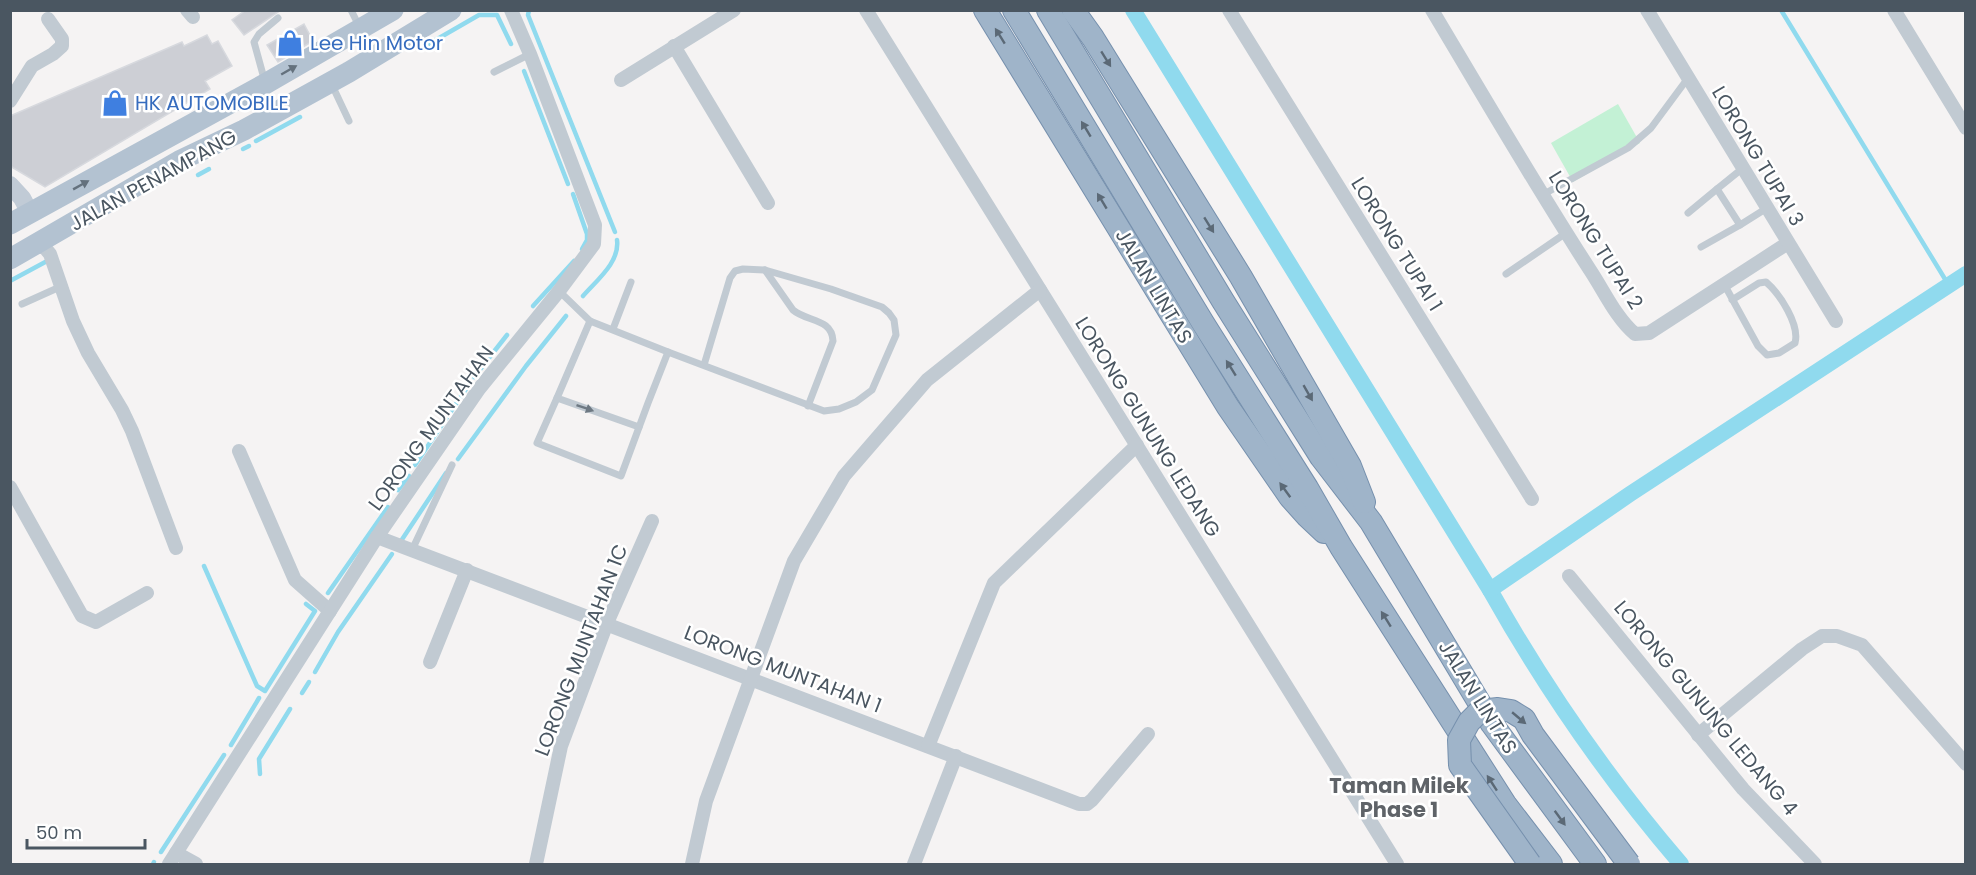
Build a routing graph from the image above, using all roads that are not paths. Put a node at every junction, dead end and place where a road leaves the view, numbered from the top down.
1 (393, 10) edge
2 (451, 10) edge
3 (511, 10) edge
4 (734, 10) edge
5 (866, 10) edge
6 (985, 10) edge
7 (1014, 10) edge
8 (1048, 10) edge
9 (1073, 10) edge
10 (1229, 10) edge
11 (1432, 10) edge
12 (1647, 10) edge
13 (1894, 10) edge
14 (278, 18) dead end
15 (48, 19) dead end
16 (356, 20) edge
17 (674, 46) junction
18 (530, 54) junction
19 (494, 72) dead end
20 (1688, 78) junction
21 (621, 81) dead end
22 (331, 82) junction
23 (265, 84) junction
24 (10, 101) edge
25 (349, 121) dead end
26 (1965, 128) edge
27 (1743, 168) junction
28 (10, 185) edge
29 (1717, 189) junction
30 (1544, 194) junction
31 (768, 203) dead end
32 (1767, 208) junction
33 (1688, 213) dead end
34 (82, 219) junction
35 (19, 220) edge
36 (1740, 225) junction
37 (1566, 233) junction
38 (1788, 243) junction
39 (36, 245) junction
40 (1701, 247) dead end
41 (12, 258) edge
42 (765, 270) junction
43 (1506, 274) dead end
44 (631, 282) dead end
45 (1724, 284) junction
46 (62, 286) junction
47 (1040, 290) junction
48 (559, 291) junction
49 (1732, 300) junction
50 (22, 304) dead end
51 (590, 321) junction
52 (1836, 321) dead end
53 (613, 329) junction
54 (668, 352) junction
55 (704, 365) junction
56 (557, 398) junction
57 (808, 406) junction
58 (639, 427) junction
59 (1137, 445) junction
60 (238, 451) dead end
61 (452, 465) dead end
62 (10, 487) edge
63 (1532, 499) dead end
64 (652, 521) dead end
65 (1371, 522) junction
66 (377, 537) junction
67 (1341, 547) junction
68 (176, 548) dead end
69 (412, 550) junction
70 (467, 570) junction
71 (1569, 576) dead end
72 (147, 593) dead end
73 (330, 611) junction
74 (607, 623) junction
75 (430, 662) dead end
76 (752, 678) junction
77 (1148, 734) dead end
78 (1698, 735) junction
79 (928, 746) junction
80 (956, 756) junction
81 (1965, 764) edge
82 (172, 859) edge
83 (196, 864) edge
84 (536, 864) edge
85 (692, 864) edge
86 (914, 864) edge
87 (1397, 864) edge
88 (1530, 864) edge
89 (1551, 864) edge
90 (1595, 864) edge
91 (1629, 864) edge
92 (1815, 864) edge

1 - 16 main road, JALAN PENAMPANG
2 - 22 main road, JALAN PENAMPANG
3 - 18 street, LORONG MUNTAHAN
4 - 17 street
5 - 47 street, LORONG GUNUNG LEDANG
67 -> 6 highway, JALAN LINTAS
67 -> 7 highway, JALAN LINTAS
8 - 65 highway, JALAN LINTAS
9 -> 65 highway, JALAN LINTAS
10 - 63 street, LORONG TUPAI 1
11 - 30 street, LORONG TUPAI 2
12 - 20 street, LORONG TUPAI 3
13 - 26 street
14 - 23 lane
15 - 24 street
23 -> 16 main road, JALAN PENAMPANG
17 - 21 street
17 - 31 street
18 - 19 lane
18 - 48 street, LORONG MUNTAHAN
20 - 27 street, LORONG TUPAI 3
20 - 30 lane
22 - 25 lane
22 - 34 main road, JALAN PENAMPANG
35 -> 23 main road, JALAN PENAMPANG
27 - 29 lane
27 - 32 street, LORONG TUPAI 3
28 - 35 main road
29 - 33 lane
29 - 36 lane
30 - 37 street, LORONG TUPAI 2
32 - 36 lane
32 - 38 street, LORONG TUPAI 3
34 - 35 main road
34 - 39 main road, JALAN PENAMPANG
35 - 41 main road
36 - 40 lane
37 - 43 lane
37 - 45 street, LORONG TUPAI 2
38 - 45 street, LORONG TUPAI 2
38 - 52 street, LORONG TUPAI 3
39 - 41 main road, JALAN PENAMPANG
39 - 46 street
42 - 55 lane
42 - 57 lane
42 - 57 lane
44 - 53 lane
45 - 49 lane
46 - 50 lane
46 - 68 street
47 - 59 street, LORONG GUNUNG LEDANG
47 - 76 street
48 - 51 lane
48 - 66 street, LORONG MUNTAHAN
49 - 49 lane
51 - 53 lane
51 - 56 lane
53 - 54 lane
54 - 55 lane
54 - 58 lane
55 - 57 lane
56 -> 58 lane
56 - 58 lane
59 - 79 street
59 - 87 street, LORONG GUNUNG LEDANG
60 - 73 street
61 - 69 lane
62 - 72 street
64 - 74 street, LORONG MUNTAHAN 1C
65 -> 90 highway, JALAN LINTAS
66 - 69 street, LORONG MUNTAHAN 1
66 - 73 street, LORONG MUNTAHAN
89 -> 67 highway, JALAN LINTAS
69 - 70 street, LORONG MUNTAHAN 1
70 - 74 street, LORONG MUNTAHAN 1
70 - 75 street
71 - 78 street, LORONG GUNUNG LEDANG 4
73 - 82 street, LORONG MUNTAHAN
74 - 76 street, LORONG MUNTAHAN 1
74 - 84 street, LORONG MUNTAHAN 1C
76 - 79 street, LORONG MUNTAHAN 1
76 - 85 street
77 - 80 street, LORONG MUNTAHAN 1
78 - 81 street
78 - 92 street, LORONG GUNUNG LEDANG 4
79 - 80 street, LORONG MUNTAHAN 1
80 - 86 street
82 - 83 street
88 -> 91 highway, bridge

